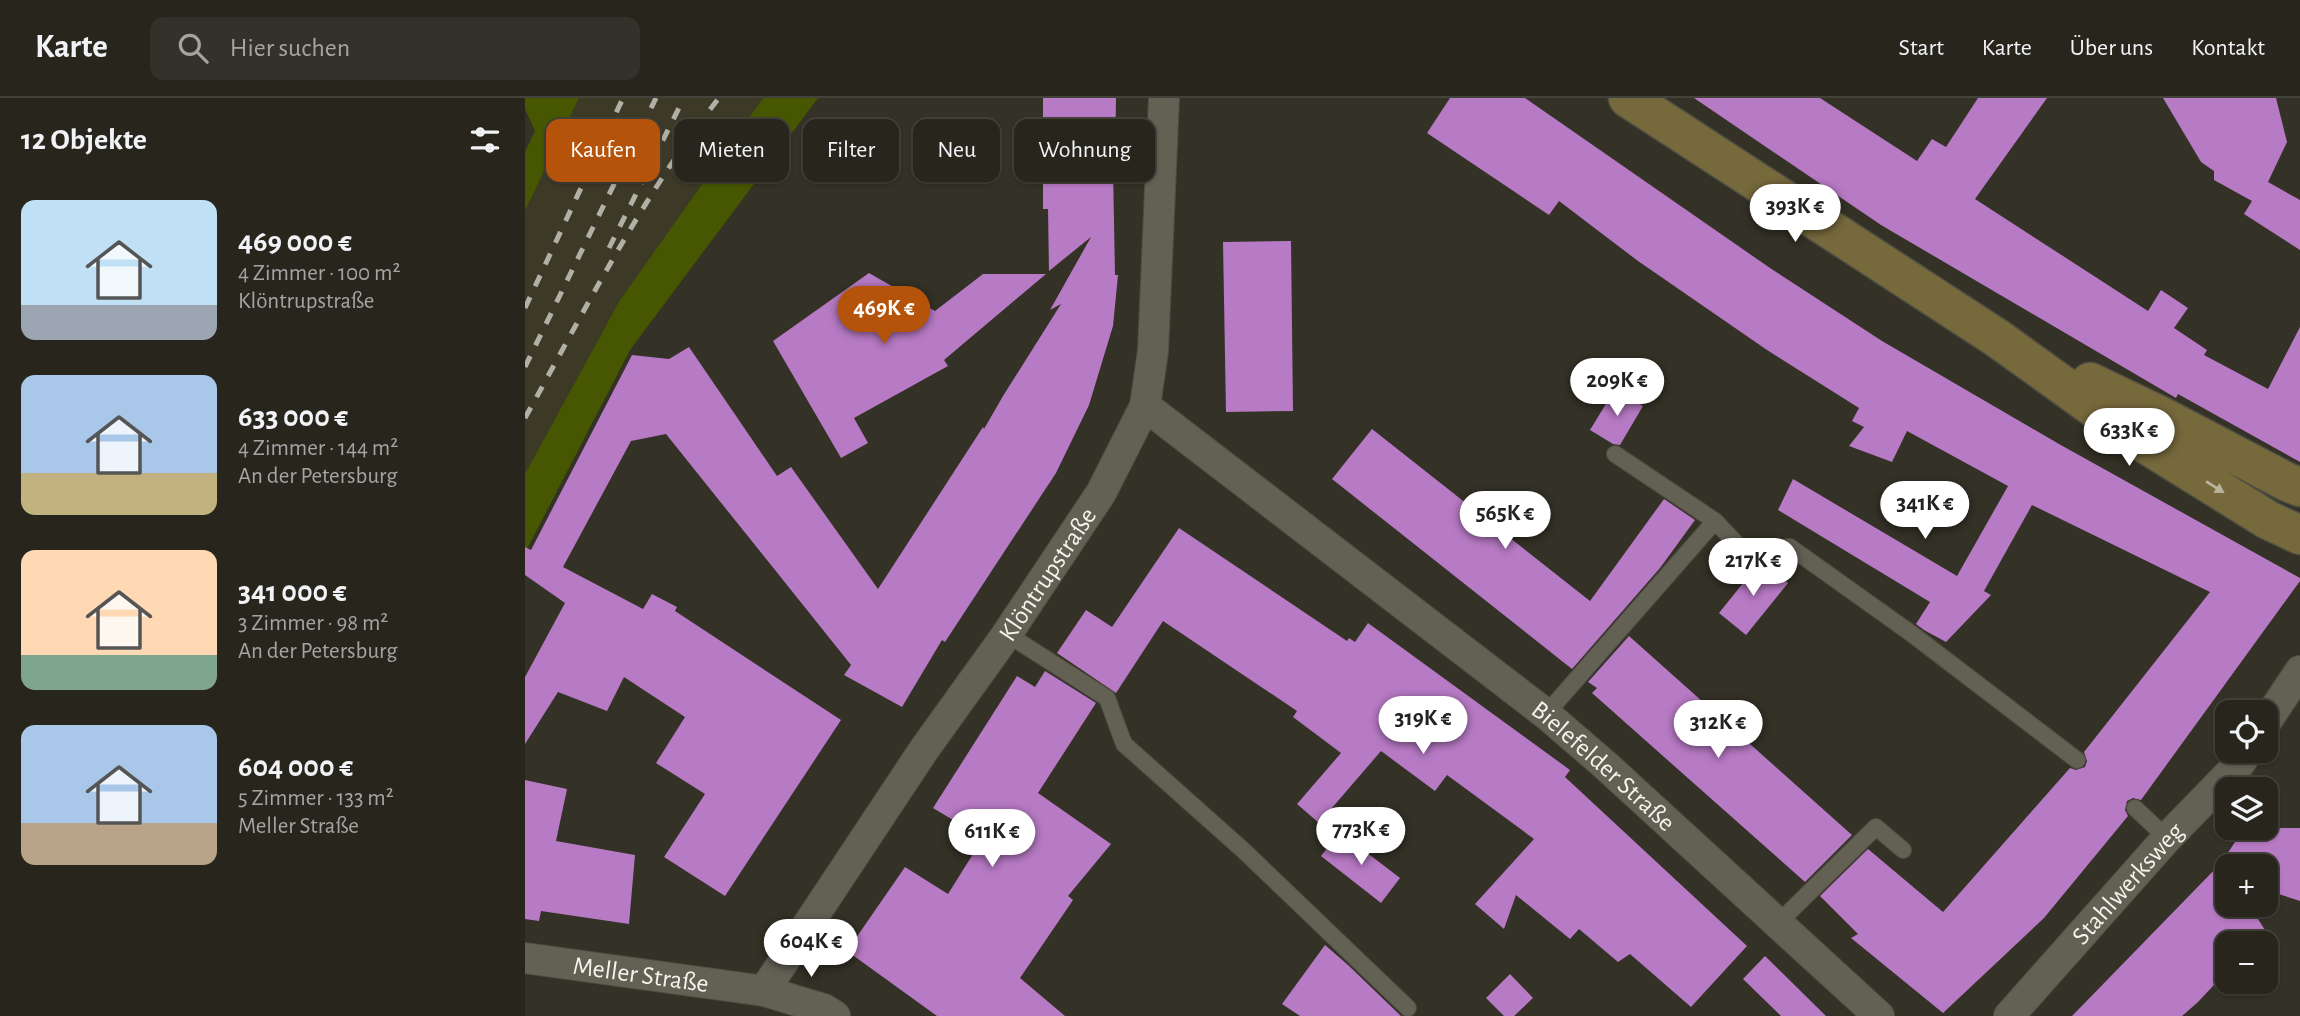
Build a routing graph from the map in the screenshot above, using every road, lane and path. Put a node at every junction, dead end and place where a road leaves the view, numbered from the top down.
1 (1164, 98) edge
2 (1628, 98) edge
3 (1997, 338) junction
4 (1145, 407) junction
5 (1615, 454) dead end
6 (2300, 487) edge
7 (1715, 521) junction
8 (2300, 535) edge
9 (1007, 635) junction
10 (2300, 671) edge
11 (2278, 704) edge
12 (1546, 714) junction
13 (2077, 760) dead end
14 (2239, 763) edge
15 (2135, 808) dead end
16 (2167, 838) junction
17 (1903, 850) dead end
18 (1777, 924) junction
19 (525, 958) edge
20 (764, 991) junction
21 (1408, 1008) dead end
22 (835, 1016) edge
23 (1879, 1016) edge
24 (2008, 1016) edge

1 - 4 street, Klöntrupstraße
2 - 3 main road
3 - 6 main road
3 -> 8 main road
4 - 9 street, Klöntrupstraße
4 - 12 street, Bielefelder Straße
5 - 7 lane
7 - 12 lane
7 - 13 lane
9 - 20 street, Klöntrupstraße
9 - 21 lane
10 - 11 street
12 - 18 street, Bielefelder Straße
14 - 16 street, Stahlwerksweg
15 - 16 lane
16 - 24 street, Stahlwerksweg
17 - 18 lane
18 - 23 street, Bielefelder Straße
19 - 20 street, Meller Straße
20 - 22 street, Meller Straße

